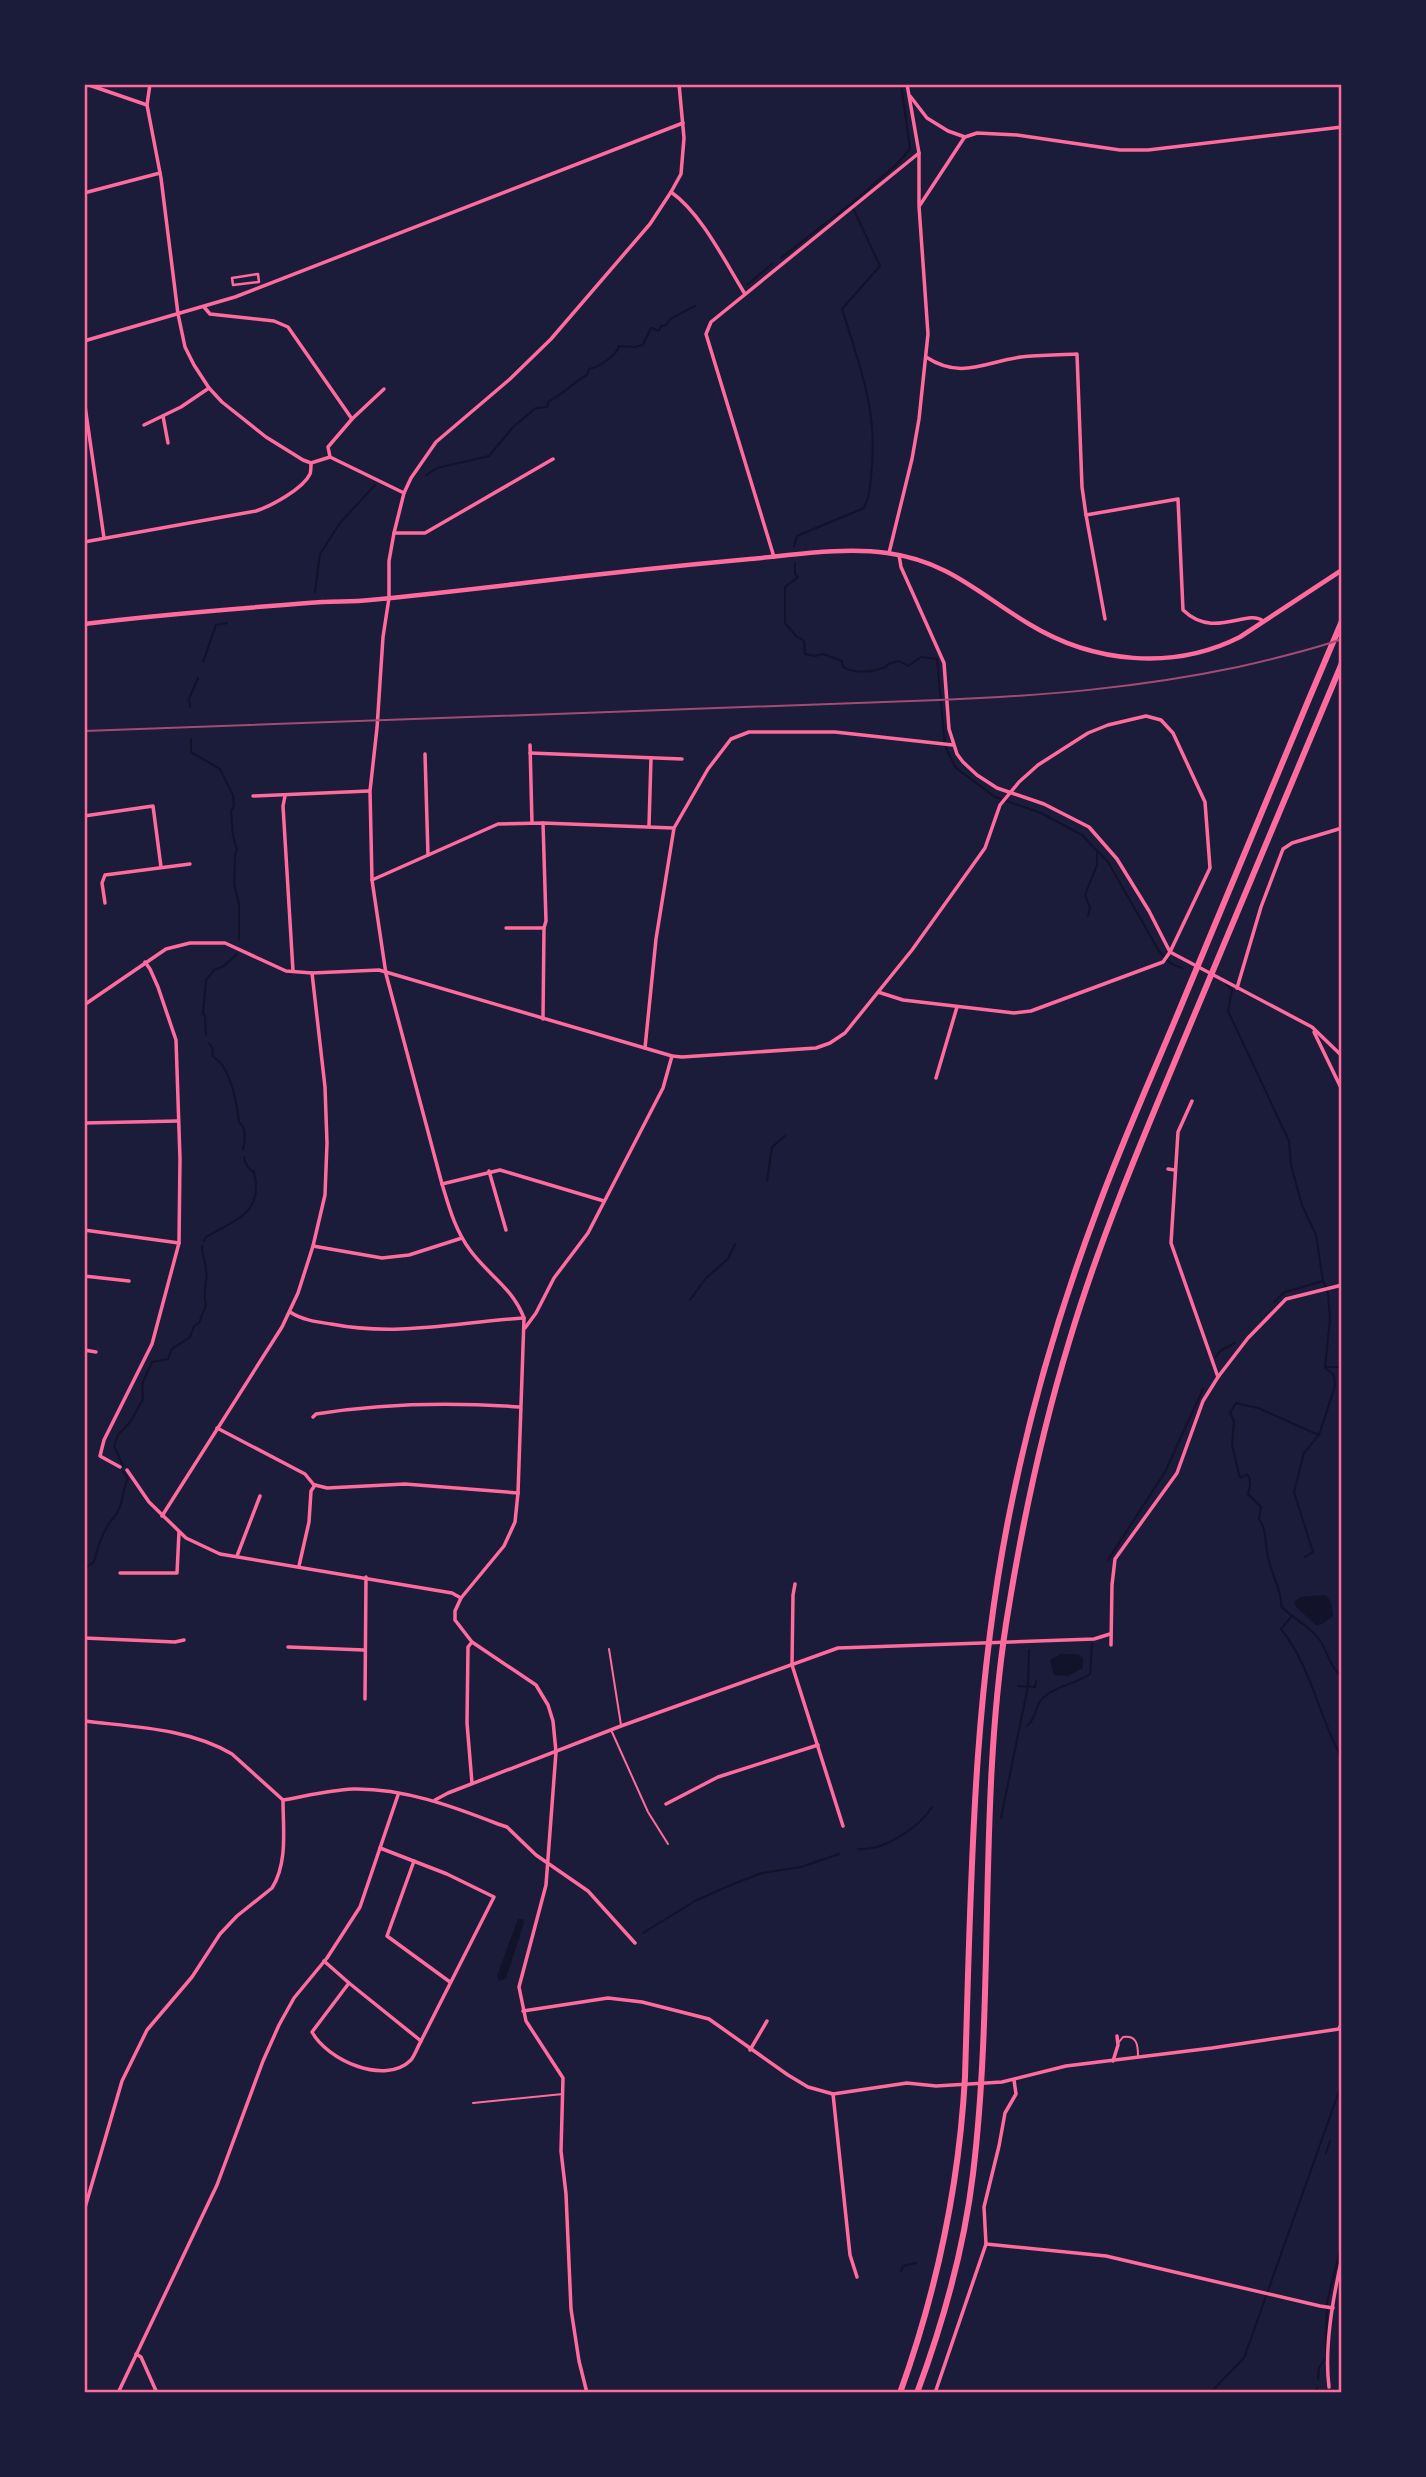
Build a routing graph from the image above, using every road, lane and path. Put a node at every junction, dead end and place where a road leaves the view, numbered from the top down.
1 (86, 84) edge
2 (150, 84) edge
3 (679, 84) edge
4 (907, 84) edge
5 (908, 94) junction
6 (146, 104) junction
7 (683, 123) junction
8 (1342, 127) edge
9 (965, 137) junction
10 (919, 153) junction
11 (160, 173) junction
12 (671, 192) junction
13 (84, 193) edge
14 (919, 206) junction
15 (258, 274) joint
16 (745, 294) junction
17 (204, 307) junction
18 (178, 314) junction
19 (84, 341) edge
20 (926, 357) junction
21 (209, 388) junction
22 (384, 389) dead end
23 (84, 399) edge
24 (163, 416) junction
25 (352, 419) junction
26 (144, 425) dead end
27 (168, 443) dead end
28 (330, 457) junction
29 (554, 459) dead end
30 (311, 463) junction
31 (404, 493) junction
32 (1086, 515) junction
33 (394, 533) junction
34 (104, 538) junction
35 (84, 542) edge
36 (889, 553) junction
37 (898, 555) junction
38 (774, 557) junction
39 (1342, 570) edge
40 (389, 598) junction
41 (1105, 619) dead end
42 (1263, 621) junction
43 (1342, 621) edge
44 (84, 624) edge
45 (1342, 663) edge
46 (530, 745) dead end
47 (953, 745) junction
48 (530, 753) junction
49 (425, 754) dead end
50 (651, 758) junction
51 (681, 759) dead end
52 (370, 791) junction
53 (1008, 795) junction
54 (253, 796) dead end
55 (285, 796) junction
56 (84, 816) edge
57 (532, 823) junction
58 (543, 823) junction
59 (649, 826) junction
60 (674, 828) junction
61 (1342, 828) edge
62 (428, 855) junction
63 (190, 864) dead end
64 (161, 867) junction
65 (372, 880) junction
66 (104, 903) dead end
67 (506, 928) dead end
68 (544, 928) junction
69 (1170, 953) junction
70 (145, 962) junction
71 (293, 972) junction
72 (312, 973) junction
73 (386, 974) junction
74 (1237, 988) junction
75 (878, 992) junction
76 (84, 1005) edge
77 (957, 1007) junction
78 (543, 1019) junction
79 (1312, 1027) junction
80 (645, 1048) junction
81 (672, 1056) junction
82 (1342, 1056) edge
83 (936, 1077) dead end
84 (1342, 1090) edge
85 (1192, 1101) dead end
86 (178, 1121) junction
87 (84, 1123) edge
88 (1168, 1169) dead end
89 (1175, 1170) junction
90 (489, 1171) junction
91 (442, 1184) junction
92 (604, 1201) junction
93 (84, 1230) edge
94 (506, 1230) dead end
95 (462, 1238) junction
96 (179, 1243) junction
97 (313, 1246) junction
98 (84, 1276) edge
99 (129, 1281) dead end
100 (1342, 1285) edge
101 (290, 1312) junction
102 (524, 1318) junction
103 (525, 1328) junction
104 (84, 1350) edge
105 (96, 1352) dead end
106 (1218, 1377) junction
107 (520, 1407) junction
108 (313, 1417) dead end
109 (217, 1428) junction
110 (120, 1467) dead end
111 (127, 1470) dead end
112 (315, 1485) junction
113 (518, 1493) junction
114 (260, 1496) dead end
115 (162, 1516) junction
116 (179, 1532) junction
117 (237, 1556) junction
118 (299, 1566) junction
119 (120, 1573) dead end
120 (366, 1577) junction
121 (795, 1584) dead end
122 (461, 1598) junction
123 (1110, 1634) junction
124 (84, 1638) edge
125 (184, 1640) dead end
126 (472, 1642) junction
127 (1111, 1645) dead end
128 (288, 1647) dead end
129 (609, 1649) dead end
130 (364, 1650) junction
131 (792, 1665) junction
132 (365, 1699) dead end
133 (84, 1721) edge
134 (621, 1726) junction
135 (611, 1731) junction
136 (818, 1745) junction
137 (556, 1752) junction
138 (472, 1783) junction
139 (398, 1795) junction
140 (283, 1800) junction
141 (435, 1800) junction
142 (666, 1804) dead end
143 (842, 1826) dead end
144 (668, 1844) dead end
145 (380, 1848) junction
146 (414, 1861) junction
147 (548, 1864) junction
148 (635, 1943) dead end
149 (324, 1961) junction
150 (450, 1982) junction
151 (349, 1983) junction
152 (523, 2011) junction
153 (767, 2021) dead end
154 (1342, 2022) edge
155 (1116, 2036) dead end
156 (421, 2040) junction
157 (1118, 2045) junction
158 (750, 2050) junction
159 (1138, 2057) junction
160 (1113, 2061) junction
161 (1014, 2080) junction
162 (564, 2094) junction
163 (833, 2094) junction
164 (473, 2103) dead end
165 (84, 2211) edge
166 (986, 2244) junction
167 (1342, 2258) edge
168 (858, 2277) dead end
169 (1332, 2307) junction
170 (136, 2354) junction
171 (1329, 2387) dead end
172 (118, 2393) edge
173 (157, 2393) edge
174 (587, 2393) edge
175 (900, 2393) edge
176 (917, 2393) edge
177 (935, 2393) edge

1 - 6 street
2 - 6 street
3 - 7 street
4 - 5 street
5 - 9 street
5 - 10 street
6 - 11 street
7 - 12 street
7 - 17 street
8 - 9 street
9 - 14 street
10 - 14 street
10 - 16 street
11 - 13 street
11 - 18 street
12 - 16 street
12 - 31 street
14 - 20 street
15 - 15 street
16 - 38 street
17 - 18 street
17 - 25 street
18 - 19 street
18 - 21 street
20 - 32 street
20 - 36 street
21 - 24 street
21 - 30 street
22 - 25 street
23 - 34 street
24 - 26 street
24 - 27 street
25 - 28 street
28 - 30 street
28 - 31 street
29 - 33 street
30 - 34 street
31 - 33 street
32 - 41 street
32 - 42 street
33 - 40 street
34 - 35 street
36 - 37 street
36 - 38 street
37 - 42 street
37 - 47 street
38 - 40 street
39 - 42 street
40 - 44 street
40 - 52 street
43 - 175 highway
45 - 176 highway
46 - 48 street
47 - 53 street
47 - 60 street
48 - 50 street
48 - 57 street
49 - 62 street
50 - 51 street
50 - 59 street
52 - 55 street
52 - 65 street
53 - 69 street
53 - 69 street
53 - 75 street
54 - 55 street
55 - 71 street
56 - 64 street
57 - 58 street
57 - 62 street
58 - 59 street
58 - 68 street
59 - 60 street
60 - 80 street
61 - 74 street
62 - 65 street
63 - 64 street
64 - 66 street
65 - 73 street
67 - 68 street
68 - 78 street
69 - 74 street
69 - 77 street
70 - 71 street
70 - 76 street
70 - 86 street
71 - 72 street
72 - 73 street
72 - 97 street
73 - 78 street
73 - 91 street
74 - 79 street
75 - 77 street
75 - 81 street
77 - 83 street
78 - 80 street
79 - 82 street
79 - 84 street
80 - 81 street
81 - 92 street
85 - 89 street
86 - 87 street
86 - 96 street
88 - 89 street
89 - 106 street
90 - 91 street
90 - 92 street
90 - 94 street
91 - 95 street
92 - 103 street
93 - 96 street
95 - 97 street
95 - 102 street
96 - 110 street
97 - 101 street
98 - 99 street
100 - 106 street
101 - 102 street
101 - 109 street
102 - 103 street
103 - 107 street
104 - 105 street
106 - 123 street
107 - 108 street
107 - 113 street
109 - 112 street
109 - 115 street
111 - 115 street
112 - 113 street
112 - 118 street
113 - 122 street
114 - 117 street
115 - 116 street
116 - 117 street
116 - 119 street
117 - 118 street
118 - 120 street
120 - 122 street
120 - 130 street
121 - 131 street
122 - 126 street
123 - 127 street
123 - 131 street
124 - 125 street
126 - 137 street
126 - 138 street
128 - 130 street
129 - 134 lane
130 - 132 street
131 - 134 street
131 - 136 street
133 - 140 street
134 - 135 street
135 - 137 street
135 - 144 lane
136 - 142 street
136 - 143 street
137 - 138 street
137 - 147 street
138 - 141 street
139 - 140 street
139 - 141 street
139 - 145 street
140 - 165 street
141 - 147 street
145 - 146 street
145 - 149 street
146 - 150 street
146 - 150 street
147 - 148 street
147 - 152 street
149 - 151 street
149 - 170 street
150 - 156 street
151 - 156 street
151 - 156 street
152 - 158 street
152 - 162 street
153 - 158 street
154 - 159 street
155 - 157 street
157 - 159 lane
157 - 160 street
158 - 163 street
159 - 160 street
160 - 161 street
161 - 163 street
161 - 166 street
162 - 164 lane
162 - 174 street
163 - 168 street
166 - 169 street
166 - 177 street
167 - 169 street
169 - 171 street
170 - 172 street
170 - 173 street

